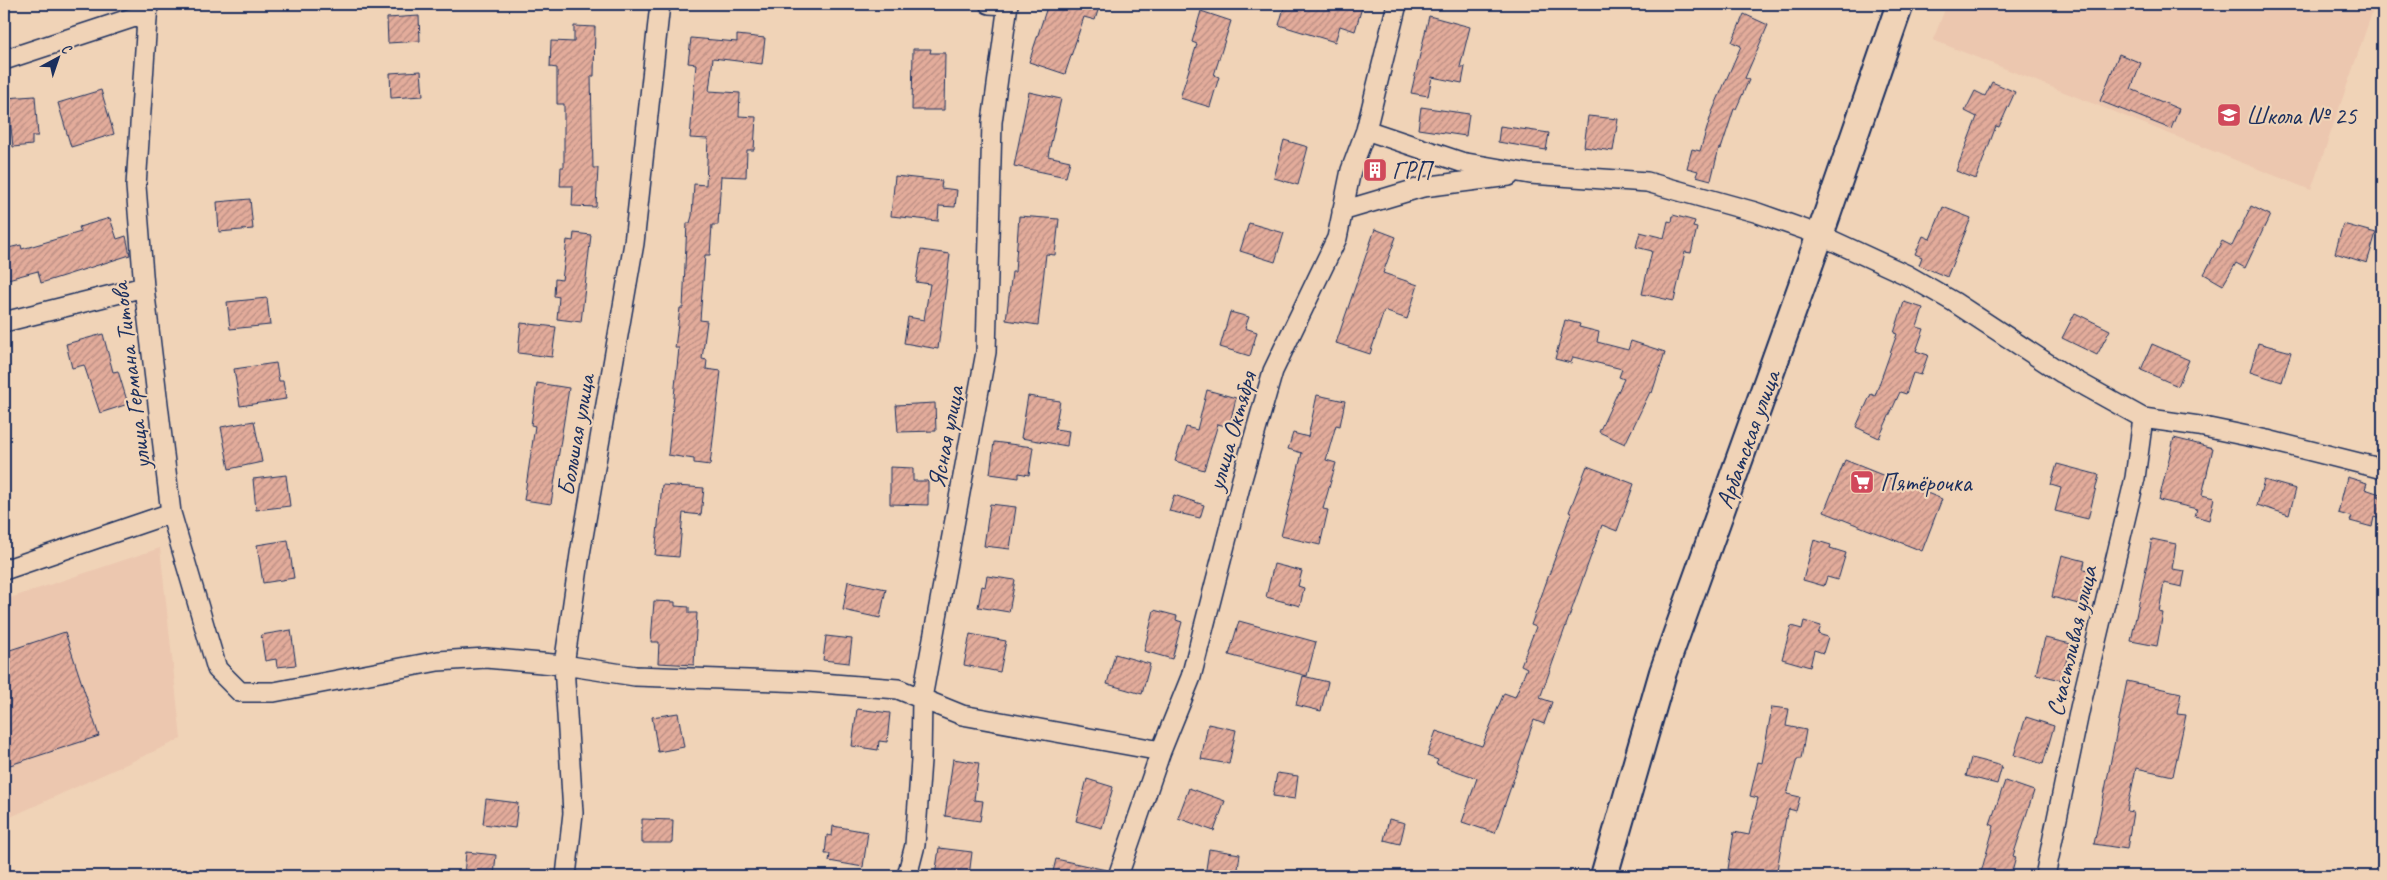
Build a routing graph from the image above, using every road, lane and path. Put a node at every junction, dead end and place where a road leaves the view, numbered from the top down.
1 (660, 4) edge
2 (1002, 4) edge
3 (1397, 4) edge
4 (1900, 4) edge
5 (148, 8) edge
6 (4, 60) edge
7 (1366, 130) junction
8 (1530, 174) junction
9 (1342, 211) junction
10 (1820, 235) junction
11 (144, 287) junction
12 (4, 322) edge
13 (2143, 418) junction
14 (2383, 469) edge
15 (171, 513) junction
16 (4, 570) edge
17 (564, 665) junction
18 (922, 698) junction
19 (1161, 751) junction
20 (566, 876) edge
21 (907, 876) edge
22 (1118, 876) edge
23 (1604, 876) edge
24 (2045, 876) edge

1 - 17 street, Большая улица
2 - 18 street, Ясная улица
3 - 7 street, улица Октября
4 - 10 main road, Арбатская улица
5 - 6 street
5 - 11 street, улица Германа Титова
7 - 8 street
7 - 9 street, улица Октября
8 - 9 street
8 - 10 street
9 - 19 street, улица Октября
10 - 13 street
10 - 23 main road, Арбатская улица
11 - 12 street
11 - 15 street, улица Германа Титова
13 - 14 street
13 - 24 street, Счастливая улица
15 - 16 street
15 - 17 street, улица Германа Титова
17 - 18 street, улица Германа Титова
17 - 20 street, Большая улица
18 - 19 street, улица Германа Титова
18 - 21 street, Ясная улица
19 - 22 street, улица Октября

